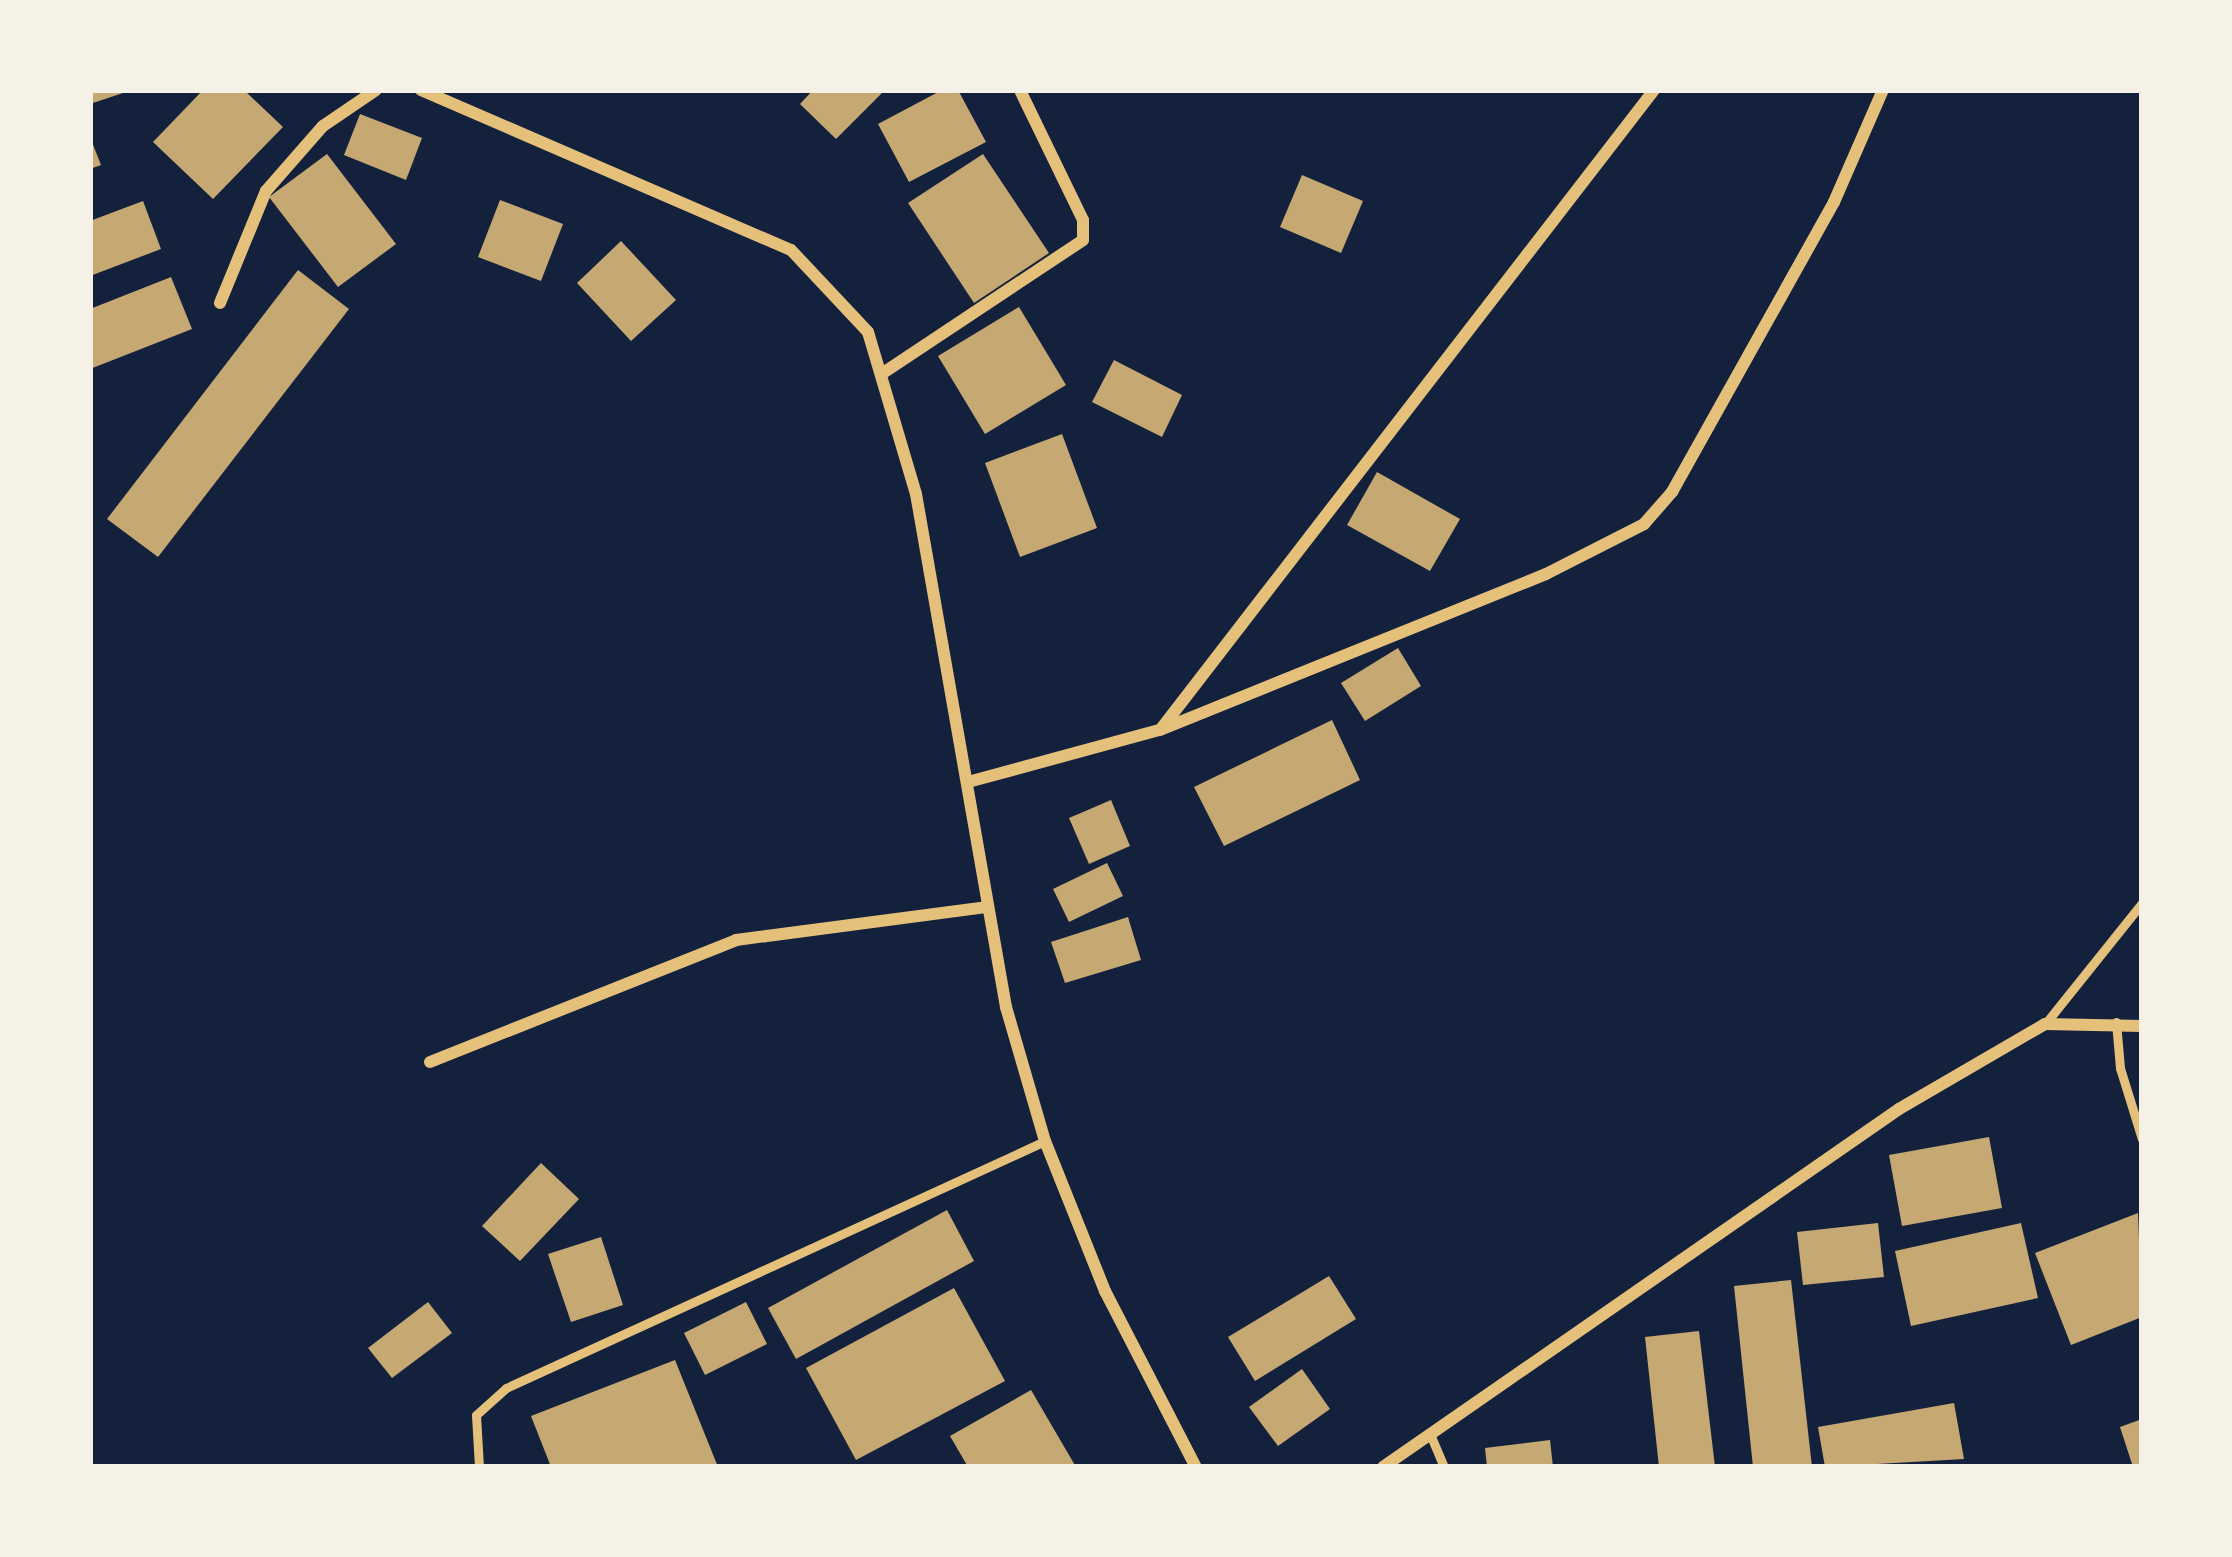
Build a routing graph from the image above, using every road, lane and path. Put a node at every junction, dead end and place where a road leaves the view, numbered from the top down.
1 (376, 90) edge
2 (421, 90) edge
3 (1020, 90) edge
4 (1654, 90) edge
5 (1883, 90) edge
6 (220, 303) dead end
7 (883, 373) junction
8 (1160, 730) junction
9 (968, 782) junction
10 (2142, 903) edge
11 (988, 907) junction
12 (2116, 1022) junction
13 (2045, 1024) junction
14 (2142, 1026) edge
15 (430, 1062) dead end
16 (2142, 1139) edge
17 (1045, 1142) junction
18 (1430, 1434) junction
19 (478, 1467) edge
20 (1196, 1467) edge
21 (1383, 1467) edge
22 (1444, 1467) edge

1 - 6 street
2 - 7 street
3 - 7 street
4 - 8 street
5 - 8 street
7 - 9 street
8 - 9 street
9 - 11 street
10 - 13 lane
11 - 15 street
11 - 17 street
12 - 13 street
12 - 14 street
12 - 16 lane
13 - 18 street
17 - 19 lane
17 - 20 street
18 - 21 street
18 - 22 lane

